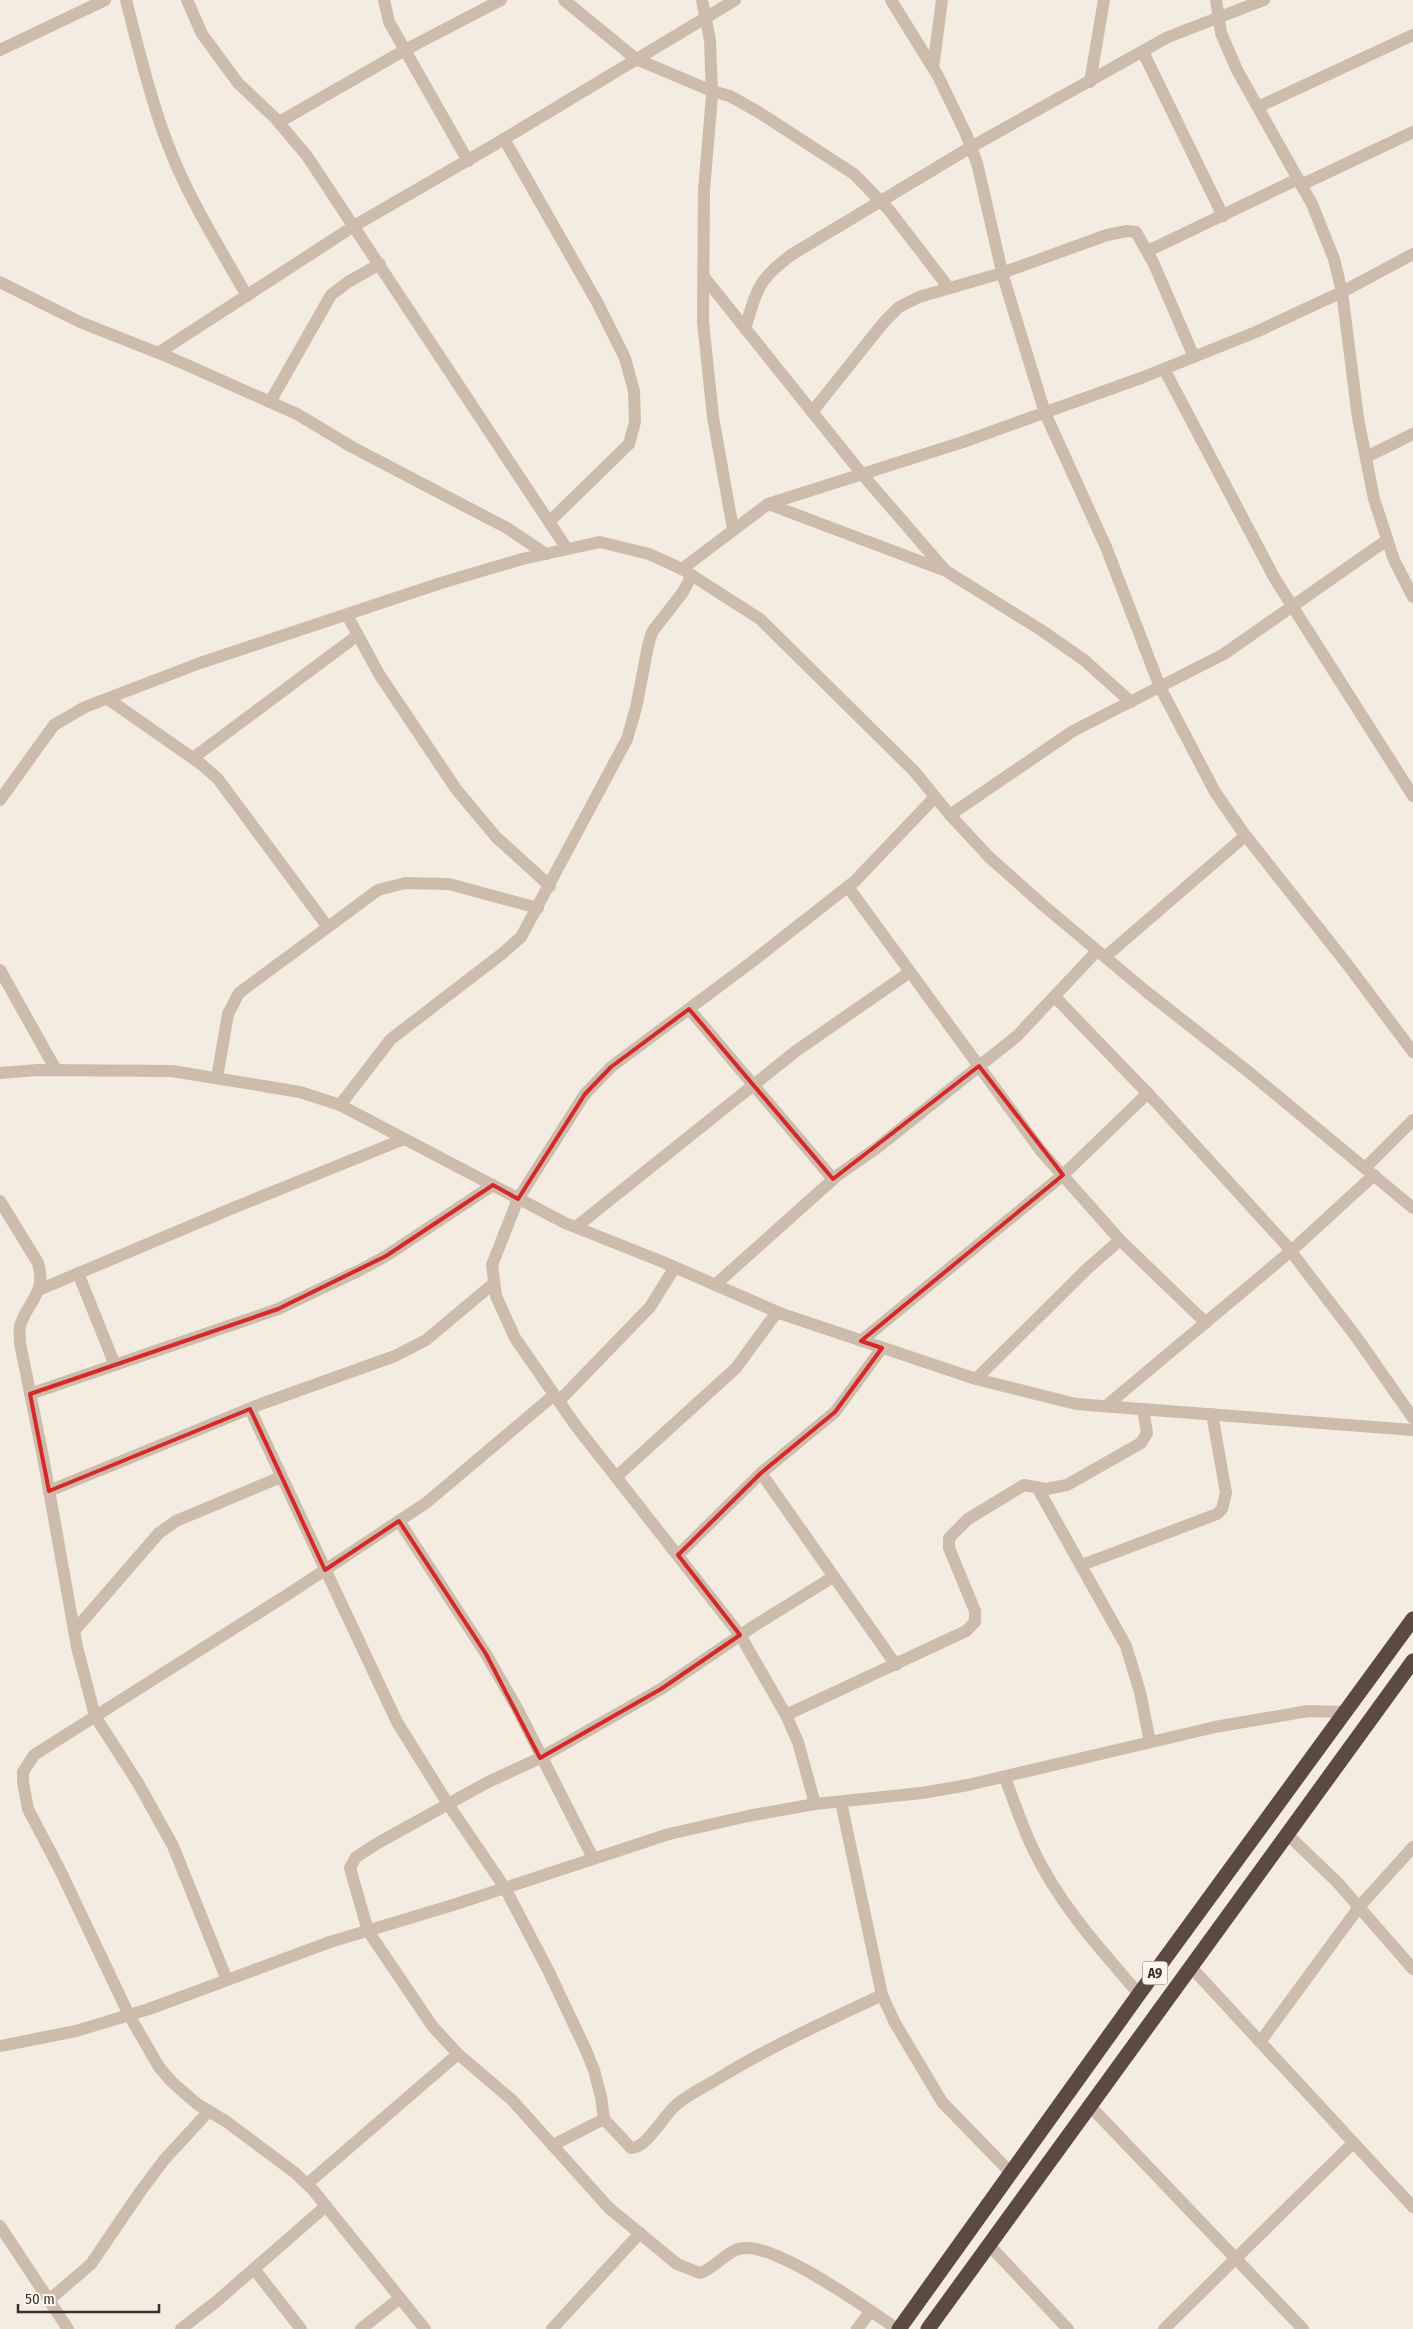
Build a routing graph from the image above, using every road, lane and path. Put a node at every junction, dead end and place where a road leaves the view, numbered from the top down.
1 (105, 0) edge
2 (126, 0) edge
3 (187, 0) edge
4 (384, 0) edge
5 (501, 0) edge
6 (564, 0) edge
7 (702, 0) edge
8 (735, 0) edge
9 (891, 0) edge
10 (942, 0) edge
11 (1104, 0) edge
12 (1216, 0) edge
13 (1264, 0) edge
14 (706, 17) junction
15 (1218, 18) junction
16 (1413, 35) edge
17 (0, 50) edge
18 (405, 50) junction
19 (1143, 52) junction
20 (636, 60) junction
21 (933, 68) junction
22 (1090, 82) junction
23 (712, 91) junction
24 (1258, 107) junction
25 (279, 122) junction
26 (1413, 132) edge
27 (504, 139) junction
28 (971, 146) junction
29 (468, 161) junction
30 (1300, 182) junction
31 (880, 201) junction
32 (1223, 216) junction
33 (354, 226) junction
34 (1148, 251) junction
35 (1413, 254) edge
36 (380, 264) junction
37 (1002, 273) junction
38 (704, 277) junction
39 (0, 282) edge
40 (949, 288) junction
41 (1342, 292) junction
42 (247, 296) junction
43 (746, 329) junction
44 (158, 353) junction
45 (1194, 356) junction
46 (1164, 369) junction
47 (270, 402) junction
48 (812, 412) junction
49 (1046, 413) junction
50 (1413, 434) edge
51 (1366, 457) junction
52 (862, 474) junction
53 (768, 504) junction
54 (550, 521) junction
55 (733, 529) junction
56 (1387, 540) junction
57 (568, 549) junction
58 (546, 554) junction
59 (946, 571) junction
60 (687, 572) junction
61 (1412, 591) edge
62 (1293, 607) junction
63 (347, 615) junction
64 (358, 635) junction
65 (1160, 687) junction
66 (108, 699) junction
67 (1131, 702) junction
68 (193, 758) junction
69 (1413, 796) edge
70 (935, 797) junction
71 (0, 800) edge
72 (950, 815) junction
73 (1245, 836) junction
74 (550, 886) junction
75 (848, 887) junction
76 (538, 908) junction
77 (327, 926) junction
78 (1101, 954) junction
79 (0, 970) edge
80 (910, 972) junction
81 (1055, 997) junction
82 (689, 1009) junction
83 (1413, 1052) edge
84 (979, 1066) junction
85 (56, 1070) junction
86 (0, 1073) edge
87 (217, 1078) junction
88 (754, 1084) junction
89 (1148, 1094) junction
90 (340, 1105) junction
91 (1413, 1120) edge
92 (404, 1139) junction
93 (1369, 1171) junction
94 (1063, 1175) junction
95 (833, 1179) junction
96 (493, 1185) junction
97 (518, 1199) junction
98 (0, 1201) edge
99 (1413, 1208) edge
100 (576, 1227) junction
101 (1120, 1240) junction
102 (1291, 1251) junction
103 (674, 1267) junction
104 (78, 1273) junction
105 (494, 1283) junction
106 (715, 1285) junction
107 (40, 1289) junction
108 (777, 1312) junction
109 (1206, 1323) junction
110 (861, 1341) junction
111 (882, 1348) junction
112 (115, 1365) junction
113 (976, 1379) junction
114 (30, 1394) junction
115 (556, 1398) junction
116 (1106, 1406) junction
117 (250, 1409) junction
118 (1143, 1409) junction
119 (1212, 1414) junction
120 (1413, 1418) edge
121 (1413, 1430) edge
122 (761, 1472) junction
123 (281, 1477) junction
124 (616, 1477) junction
125 (1037, 1486) junction
126 (50, 1491) junction
127 (398, 1521) junction
128 (678, 1556) junction
129 (1082, 1565) junction
130 (325, 1570) junction
131 (833, 1577) junction
132 (1413, 1619) edge
133 (74, 1632) junction
134 (740, 1635) junction
135 (1413, 1661) edge
136 (896, 1665) junction
137 (1344, 1712) junction
138 (786, 1715) junction
139 (95, 1716) junction
140 (1150, 1742) junction
141 (540, 1758) junction
142 (1005, 1778) junction
143 (841, 1802) junction
144 (448, 1804) junction
145 (815, 1804) junction
146 (1287, 1834) junction
147 (1410, 1856) edge
148 (593, 1858) junction
149 (505, 1888) junction
150 (1359, 1907) junction
151 (368, 1931) junction
152 (1190, 1966) junction
153 (1413, 1969) edge
154 (227, 1980) junction
155 (1139, 1994) junction
156 (882, 1995) junction
157 (129, 2015) junction
158 (1260, 2042) junction
159 (0, 2046) edge
160 (458, 2054) junction
161 (1089, 2106) junction
162 (209, 2111) junction
163 (604, 2119) junction
164 (1352, 2143) junction
165 (553, 2145) junction
166 (1011, 2173) junction
167 (307, 2184) junction
168 (326, 2206) junction
169 (1413, 2207) edge
170 (0, 2226) edge
171 (640, 2233) junction
172 (989, 2245) junction
173 (1236, 2258) junction
174 (254, 2269) junction
175 (400, 2298) junction
176 (49, 2300) junction
177 (871, 2311) junction
178 (68, 2329) edge
179 (181, 2329) edge
180 (301, 2329) edge
181 (361, 2329) edge
182 (425, 2329) edge
183 (552, 2329) edge
184 (857, 2329) edge
185 (898, 2329) edge
186 (928, 2329) edge
187 (1068, 2329) edge
188 (1164, 2329) edge
189 (1303, 2329) edge

1 - 17 street
2 - 42 street
3 - 25 street
4 - 18 street
5 - 18 street
6 - 20 street
7 - 14 street
8 - 14 street
9 - 21 street
10 - 21 street
11 - 22 street
12 - 15 street
13 - 15 street
14 - 20 street
14 - 23 street
15 - 19 street
15 - 24 street
16 - 24 street
18 - 25 street
18 - 29 street
19 - 22 street
19 - 32 street
20 - 23 street
20 - 27 street
21 - 28 street
22 - 28 street
23 - 31 street
23 - 38 street
24 - 30 street
25 - 33 street
26 - 30 street
27 - 29 street
27 - 54 street
28 - 31 street
28 - 37 street
29 - 33 street
30 - 32 street
30 - 41 street
31 - 40 street
31 - 43 street
32 - 34 street
33 - 36 street
33 - 42 street
34 - 37 street
34 - 45 street
35 - 41 street
36 - 47 street
36 - 54 street
37 - 40 street
37 - 49 street
38 - 43 street
38 - 55 street
39 - 44 street
40 - 48 street
41 - 45 street
41 - 51 street
42 - 44 street
43 - 48 street
44 - 47 street
45 - 46 street
46 - 49 street
46 - 62 street
47 - 58 street
48 - 52 street
49 - 52 street
49 - 65 street
50 - 51 street
51 - 56 street
52 - 53 street
52 - 59 street
53 - 55 street
53 - 59 street
54 - 57 street
55 - 60 street
56 - 61 street
56 - 62 street
57 - 58 street
57 - 60 street
58 - 63 street
59 - 67 street
60 - 70 street
60 - 74 street
62 - 65 street
62 - 69 street
63 - 64 street
63 - 66 street
64 - 68 street
64 - 74 street
65 - 67 street
65 - 73 street
66 - 68 street
66 - 71 street
67 - 72 street
68 - 77 street
70 - 72 street
70 - 75 street
72 - 78 street
73 - 78 street
73 - 83 street
74 - 76 street
75 - 80 street
75 - 82 street
76 - 77 street
76 - 90 street
77 - 87 street
78 - 81 street
78 - 93 street
79 - 85 street
80 - 84 street
80 - 88 street
81 - 84 street
81 - 89 street
82 - 88 street
82 - 97 street
84 - 94 street
84 - 95 street
85 - 86 street
85 - 87 street
87 - 90 street
88 - 95 street
88 - 100 street
89 - 94 street
89 - 102 street
90 - 92 street
91 - 93 street
92 - 96 street
92 - 104 street
93 - 99 street
93 - 102 street
94 - 101 street
94 - 110 street
95 - 106 street
96 - 97 street
96 - 112 street
97 - 100 street
97 - 105 street
98 - 107 street
100 - 103 street
101 - 109 street
101 - 113 street
102 - 109 street
102 - 120 street
103 - 106 street
103 - 115 street
104 - 107 street
104 - 112 street
105 - 115 street
105 - 117 street
106 - 108 street
107 - 114 street
108 - 110 street
108 - 124 street
109 - 116 street
110 - 111 street
111 - 113 street
111 - 122 street
112 - 114 street
113 - 116 street
114 - 126 street
115 - 124 street
115 - 127 street
116 - 118 street
117 - 123 street
117 - 126 street
118 - 119 street
118 - 125 street
119 - 121 street
119 - 129 street
122 - 128 street
122 - 131 street
123 - 130 street
123 - 133 street
124 - 128 street
125 - 129 street
125 - 136 street
126 - 133 street
127 - 130 street
127 - 141 street
128 - 134 street
129 - 140 street
130 - 139 street
130 - 144 street
131 - 134 street
131 - 136 street
132 - 137 highway, A9
133 - 139 street
134 - 138 street
134 - 141 street
135 - 146 highway, A9
136 - 138 street
137 - 140 street
137 - 155 highway, A9
138 - 145 street
139 - 154 street
139 - 157 street
140 - 142 street
141 - 144 street
141 - 148 street
142 - 143 street
142 - 155 street
143 - 145 street
143 - 156 street
144 - 149 street
144 - 151 street
145 - 148 street
146 - 150 street
146 - 152 highway, A9
147 - 150 street
148 - 149 street
149 - 151 street
149 - 163 street
150 - 153 street
150 - 158 street
151 - 154 street
151 - 160 street
152 - 158 street
152 - 161 highway, A9
154 - 157 street
155 - 166 highway, A9
156 - 163 street
156 - 166 street
157 - 159 street
157 - 162 street
158 - 164 street
160 - 165 street
160 - 167 street
161 - 172 highway, A9
161 - 173 street
162 - 167 street
162 - 176 street
163 - 165 street
164 - 169 street
164 - 173 street
165 - 171 street
166 - 185 highway, A9
167 - 168 street
168 - 174 street
168 - 175 street
170 - 176 street
171 - 177 street
171 - 183 street
172 - 186 highway, A9
172 - 187 street
173 - 188 street
173 - 189 street
174 - 179 street
174 - 180 street
175 - 181 street
175 - 182 street
176 - 178 street
177 - 184 street
177 - 185 street

